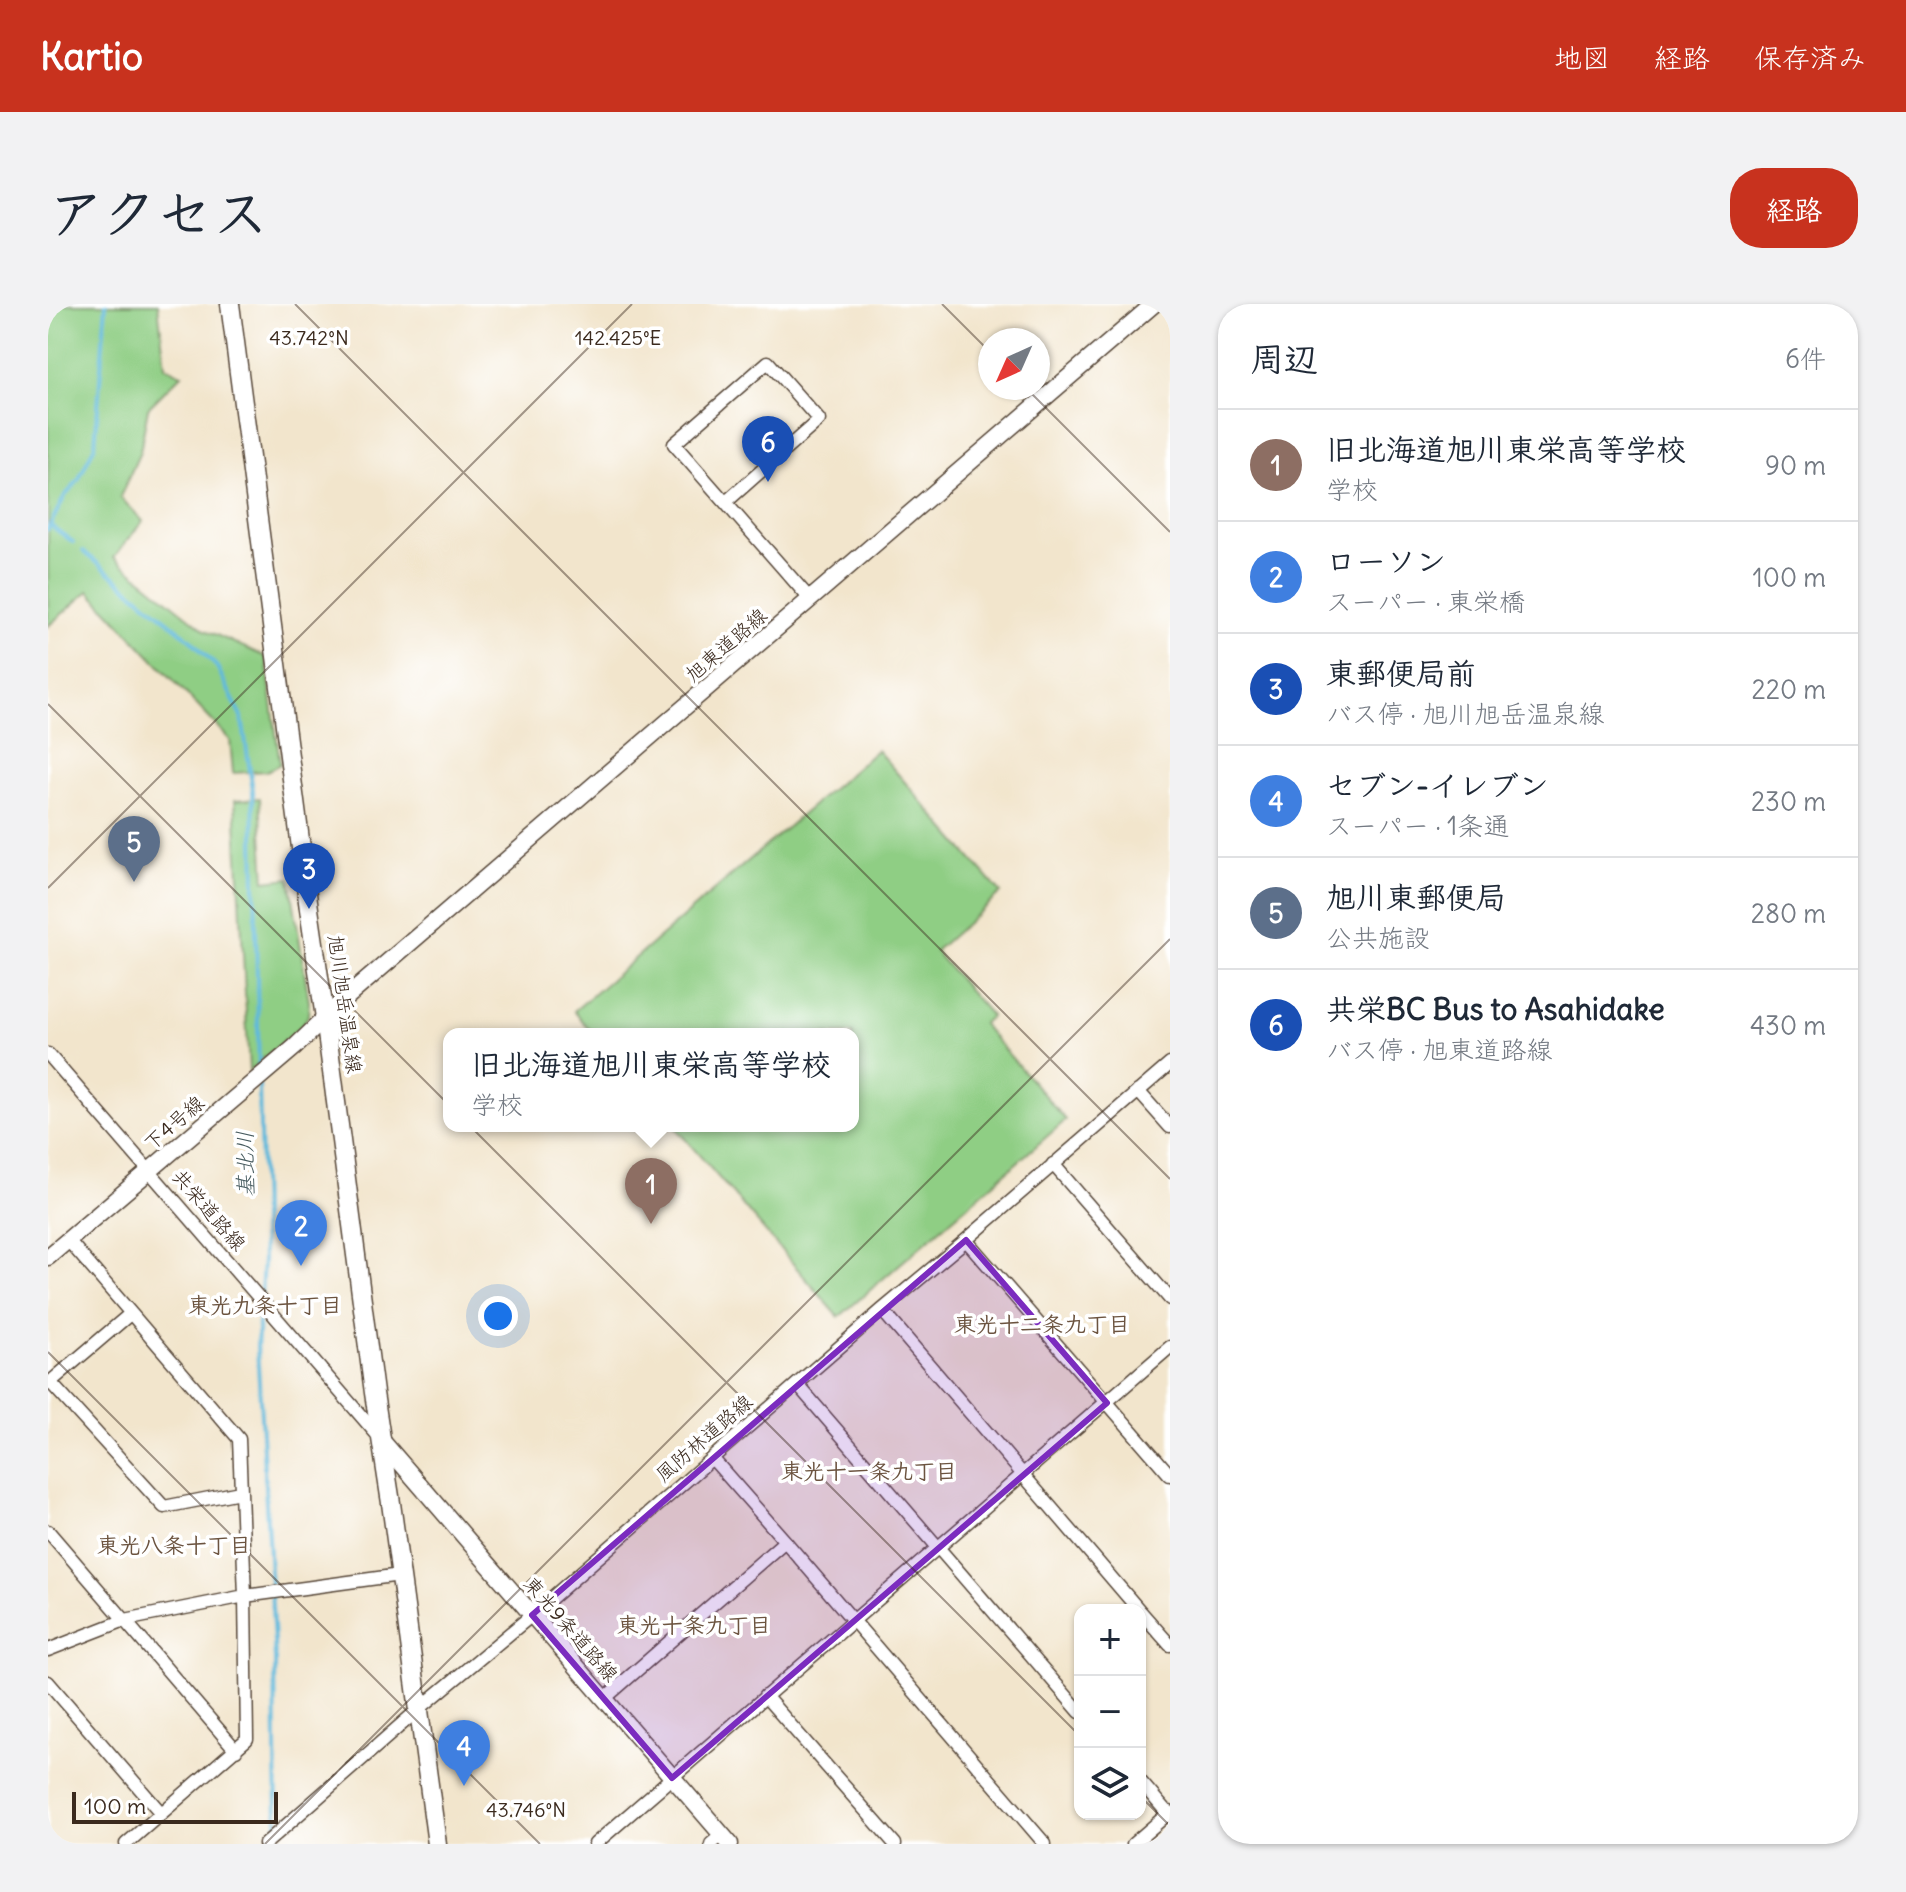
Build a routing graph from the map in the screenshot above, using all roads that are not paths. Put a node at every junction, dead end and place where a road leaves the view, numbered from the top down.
1 (230, 304) edge
2 (1154, 304) edge
3 (726, 502) junction
4 (810, 599) junction
5 (325, 1018) junction
6 (48, 1054) edge
7 (1170, 1064) edge
8 (1138, 1091) junction
9 (1170, 1127) edge
10 (1053, 1164) junction
11 (149, 1171) junction
12 (68, 1240) junction
13 (966, 1240) junction
14 (48, 1257) edge
15 (1170, 1299) edge
16 (882, 1310) junction
17 (130, 1314) junction
18 (1170, 1347) edge
19 (49, 1383) edge
20 (797, 1384) junction
21 (1107, 1403) junction
22 (382, 1441) junction
23 (712, 1458) junction
24 (1023, 1475) junction
25 (1170, 1475) edge
26 (240, 1492) junction
27 (48, 1531) edge
28 (785, 1541) junction
29 (937, 1548) junction
30 (400, 1575) junction
31 (245, 1596) junction
32 (1135, 1604) edge
33 (532, 1615) junction
34 (1146, 1617) edge
35 (125, 1620) junction
36 (853, 1621) junction
37 (1170, 1645) edge
38 (48, 1650) edge
39 (48, 1682) edge
40 (765, 1696) junction
41 (604, 1699) junction
42 (1074, 1705) edge
43 (419, 1709) junction
44 (236, 1750) junction
45 (672, 1778) junction
46 (1146, 1788) edge
47 (161, 1813) junction
48 (1169, 1814) edge
49 (268, 1841) edge
50 (721, 1841) edge
51 (126, 1844) edge
52 (437, 1844) edge
53 (595, 1844) edge
54 (895, 1844) edge
55 (1045, 1844) edge
56 (1133, 1844) edge

1 - 5 main road, 旭川旭岳温泉線
2 - 4 street, 旭東道路線
3 - 3 street
3 - 4 street
4 - 5 street, 旭東道路線
5 - 11 street, 下4号線
5 - 22 main road, 旭川旭岳温泉線
6 - 11 street, 共栄道路線
7 - 8 street, 風防林道路線
8 - 9 street
8 - 10 street, 風防林道路線
10 - 13 street, 風防林道路線
10 - 15 street
11 - 12 street, 下4号線
11 - 22 street, 共栄道路線
12 - 14 street, 下4号線
12 - 17 street
13 - 16 street, 風防林道路線
13 - 21 street
16 - 20 street, 風防林道路線
16 - 24 street
17 - 19 street
17 - 26 street
18 - 21 street
19 - 26 street
20 - 23 street, 風防林道路線
20 - 29 street
21 - 24 street
21 - 25 street
22 - 30 main road, 旭川旭岳温泉線
22 - 33 street, 東光9条道路線
23 - 28 street
23 - 33 street, 風防林道路線
24 - 29 street
24 - 32 street
26 - 31 street
27 - 35 street
28 - 36 street
28 - 41 street
29 - 36 street
29 - 42 street
30 - 31 street
30 - 43 main road, 旭川旭岳温泉線
31 - 35 street
31 - 44 street
33 - 41 street, 東光9条道路線
33 - 43 street, 風防林道路線
34 - 37 street
35 - 38 street
35 - 44 street
36 - 40 street
36 - 55 street
39 - 47 street
40 - 45 street
40 - 54 street
41 - 45 street, 東光9条道路線
43 - 49 street, 風防林道路線
43 - 52 main road, 旭川旭岳温泉線
44 - 47 street
45 - 50 street, 東光9条道路線
45 - 53 street
46 - 48 street
47 - 51 street
48 - 56 street

